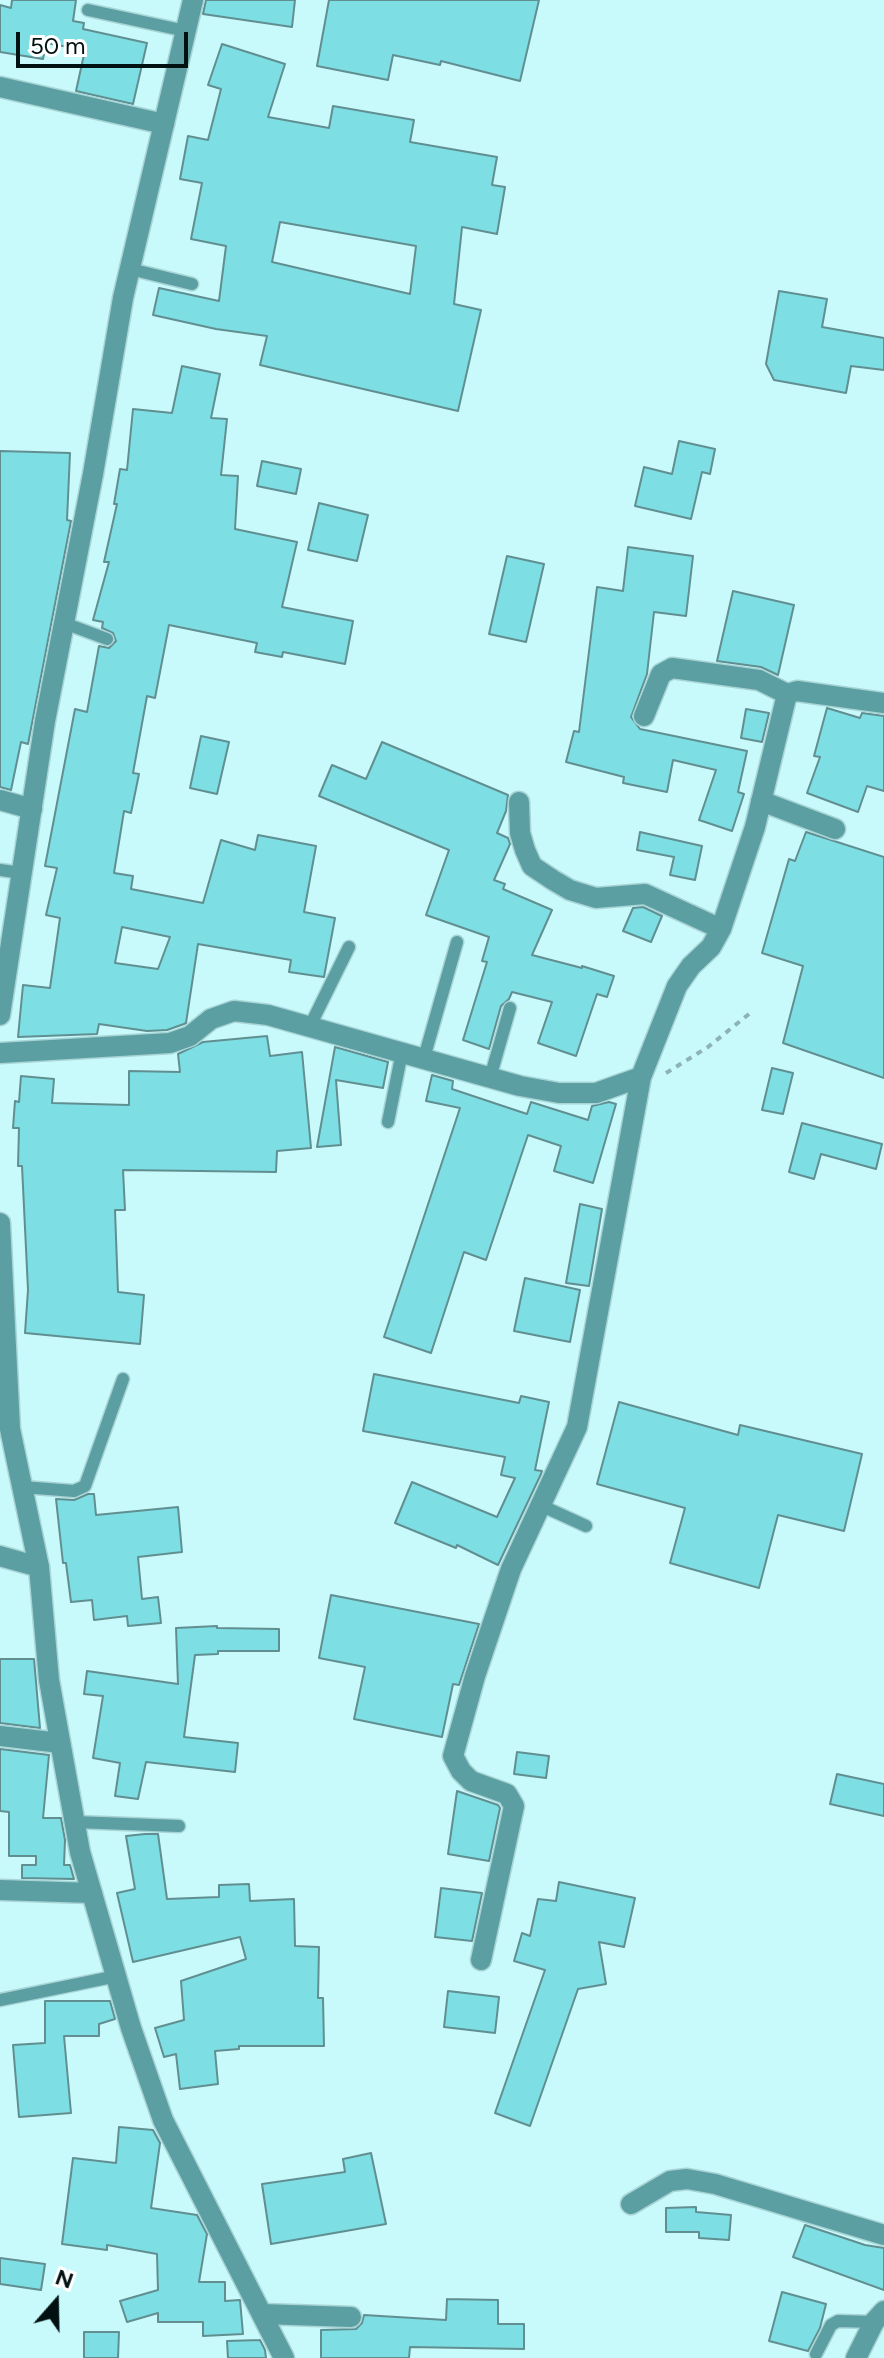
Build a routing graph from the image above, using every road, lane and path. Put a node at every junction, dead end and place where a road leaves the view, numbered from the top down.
1 (193, 0) edge
2 (88, 10) dead end
3 (186, 31) junction
4 (0, 87) edge
5 (164, 124) junction
6 (130, 269) junction
7 (192, 284) dead end
8 (64, 623) junction
9 (107, 639) dead end
10 (787, 694) junction
11 (884, 703) edge
12 (644, 716) dead end
13 (0, 800) edge
14 (761, 801) junction
15 (519, 802) dead end
16 (32, 809) junction
17 (835, 829) dead end
18 (0, 870) edge
19 (22, 873) junction
20 (721, 929) junction
21 (457, 942) dead end
22 (349, 947) dead end
23 (510, 1008) dead end
24 (749, 1014) dead end
25 (0, 1015) edge
26 (310, 1026) junction
27 (402, 1052) junction
28 (0, 1053) edge
29 (424, 1058) junction
30 (641, 1077) junction
31 (490, 1078) junction
32 (388, 1122) dead end
33 (0, 1223) edge
34 (123, 1379) dead end
35 (22, 1487) junction
36 (540, 1505) junction
37 (586, 1526) dead end
38 (0, 1556) edge
39 (39, 1567) junction
40 (0, 1736) edge
41 (60, 1743) junction
42 (75, 1822) junction
43 (179, 1826) dead end
44 (0, 1890) edge
45 (92, 1893) junction
46 (481, 1960) dead end
47 (117, 1976) junction
48 (0, 2000) edge
49 (631, 2204) dead end
50 (884, 2235) edge
51 (262, 2314) junction
52 (881, 2314) edge
53 (351, 2317) dead end
54 (816, 2354) dead end
55 (284, 2358) edge
56 (856, 2358) edge

1 - 3 street
2 - 3 lane
3 - 5 street
4 - 5 street
5 - 6 street
6 - 7 lane
6 - 8 street
8 - 9 lane
8 - 16 street
10 - 11 street
10 - 12 street
10 - 14 street
13 - 16 street
14 - 17 street
14 - 20 street
15 - 20 street
16 - 19 street
18 - 19 lane
19 - 25 street
20 - 30 street
21 - 29 lane
22 - 26 lane
23 - 31 lane
24 - 30 path
26 - 27 street
26 - 28 street
27 - 29 street
27 - 32 lane
29 - 31 street
30 - 31 street
30 - 36 street
33 - 35 street
34 - 35 lane
35 - 39 street
36 - 37 lane
36 - 46 street
38 - 39 street
39 - 41 street
40 - 41 street
41 - 42 street
42 - 43 lane
42 - 45 street
44 - 45 street
45 - 47 street
47 - 48 lane
47 - 51 street
49 - 50 street
51 - 53 street
51 - 55 street
52 - 54 lane
52 - 56 street

